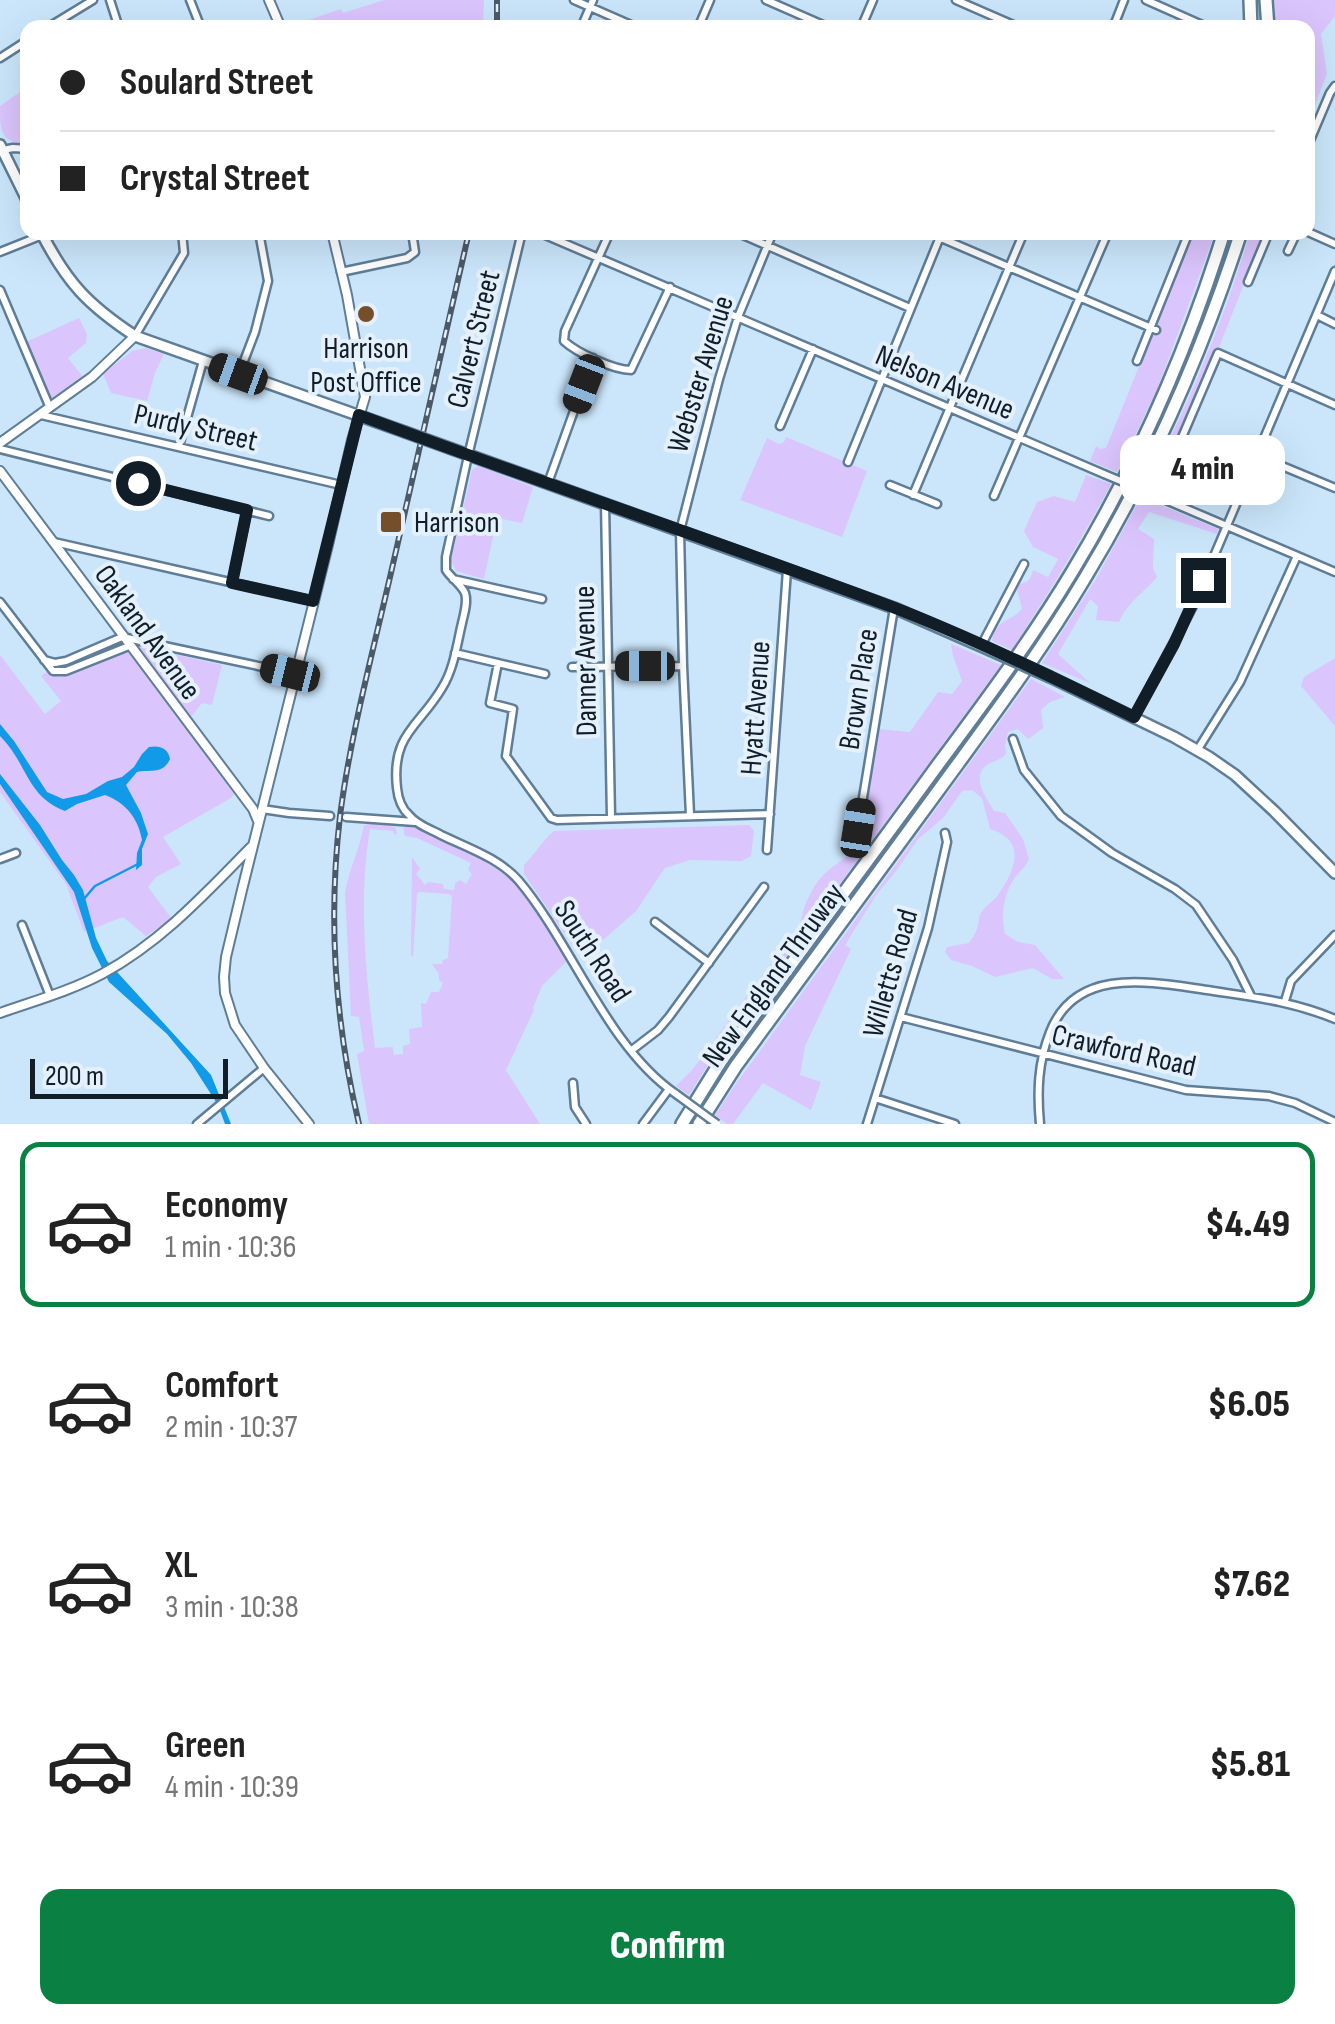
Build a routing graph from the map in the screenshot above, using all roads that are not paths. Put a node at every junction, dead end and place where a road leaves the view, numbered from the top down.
1 (93, 0) edge
2 (574, 0) edge
3 (766, 0) edge
4 (956, 0) edge
5 (1146, 0) edge
6 (592, 3) edge
7 (60, 20) edge
8 (623, 20) edge
9 (812, 20) edge
10 (1002, 20) edge
11 (1191, 20) edge
12 (1335, 86) edge
13 (1315, 128) edge
14 (2, 147) edge
15 (20, 185) edge
16 (28, 240) edge
17 (48, 240) edge
18 (183, 240) edge
19 (260, 240) edge
20 (334, 240) edge
21 (413, 240) edge
22 (520, 240) edge
23 (557, 240) edge
24 (607, 240) edge
25 (754, 240) edge
26 (771, 240) edge
27 (939, 240) edge
28 (951, 240) edge
29 (1021, 240) edge
30 (1104, 240) edge
31 (1186, 240) edge
32 (1221, 240) edge
33 (1238, 240) edge
34 (1266, 240) edge
35 (1293, 240) edge
36 (768, 246) junction
37 (1288, 251) dead end
38 (0, 252) edge
39 (599, 258) junction
40 (1010, 268) junction
41 (1335, 271) edge
42 (342, 272) junction
43 (1248, 282) dead end
44 (670, 287) junction
45 (0, 290) edge
46 (1079, 297) junction
47 (910, 308) junction
48 (1316, 315) junction
49 (738, 317) junction
50 (1335, 324) edge
51 (1153, 328) junction
52 (135, 336) junction
53 (813, 349) junction
54 (594, 358) junction
55 (203, 361) junction
56 (1136, 361) dead end
57 (238, 374) junction
58 (881, 378) junction
59 (1288, 384) junction
60 (1335, 405) edge
61 (50, 408) junction
62 (950, 408) junction
63 (40, 415) junction
64 (359, 415) junction
65 (780, 426) dead end
66 (1020, 438) junction
67 (1180, 442) dead end
68 (0, 446) edge
69 (179, 446) junction
70 (468, 456) junction
71 (1258, 456) junction
72 (848, 462) dead end
73 (0, 471) edge
74 (548, 483) junction
75 (341, 484) junction
76 (890, 485) dead end
77 (1335, 488) edge
78 (913, 494) junction
79 (994, 496) dead end
80 (605, 504) junction
81 (938, 504) dead end
82 (247, 510) junction
83 (269, 516) dead end
84 (1226, 526) junction
85 (680, 531) junction
86 (54, 542) junction
87 (1297, 556) junction
88 (1024, 564) dead end
89 (787, 570) junction
90 (1335, 572) edge
91 (452, 578) junction
92 (232, 583) junction
93 (542, 599) dead end
94 (313, 601) junction
95 (2, 608) edge
96 (894, 608) junction
97 (122, 637) junction
98 (129, 646) junction
99 (986, 648) junction
100 (455, 652) junction
101 (498, 663) junction
102 (47, 664) junction
103 (608, 666) junction
104 (683, 666) junction
105 (572, 667) dead end
106 (296, 674) junction
107 (545, 674) dead end
108 (1134, 717) junction
109 (1013, 739) dead end
110 (1198, 750) junction
111 (262, 809) junction
112 (770, 814) junction
113 (690, 815) junction
114 (330, 816) dead end
115 (346, 817) dead end
116 (611, 817) junction
117 (259, 822) junction
118 (417, 822) junction
119 (944, 833) dead end
120 (852, 834) dead end
121 (254, 844) junction
122 (767, 850) dead end
123 (16, 852) dead end
124 (0, 859) edge
125 (1335, 873) edge
126 (245, 877) junction
127 (216, 882) junction
128 (764, 887) dead end
129 (655, 922) dead end
130 (22, 925) dead end
131 (1335, 936) edge
132 (709, 963) junction
133 (50, 996) junction
134 (1251, 996) junction
135 (1285, 1001) junction
136 (0, 1013) edge
137 (901, 1017) junction
138 (1335, 1019) edge
139 (632, 1050) junction
140 (1043, 1054) junction
141 (264, 1068) junction
142 (573, 1083) dead end
143 (673, 1091) junction
144 (875, 1098) junction
145 (1335, 1122) edge
146 (197, 1124) edge
147 (309, 1124) edge
148 (586, 1124) edge
149 (643, 1124) edge
150 (682, 1124) edge
151 (699, 1124) edge
152 (717, 1124) edge
153 (867, 1124) edge
154 (955, 1124) edge
155 (1040, 1124) edge

1 - 7 street
2 - 6 street
3 - 9 street
4 - 10 street
5 - 11 street
6 - 8 street
12 - 13 street
14 - 15 main road
16 - 38 street
17 - 52 main road
18 - 52 street
19 - 57 street
20 - 42 street
21 - 42 street
22 - 70 street, Calvert Street
23 - 39 street, Nelson Avenue
24 - 39 street
25 - 36 street
26 - 36 street, Webster Avenue
27 - 47 street
28 - 40 street
29 - 40 street
30 - 46 street
31 - 51 street
32 - 150 highway, New England Thruway
33 - 151 highway, New England Thruway
34 - 43 street
35 - 37 street
36 - 47 street
36 - 49 street, Webster Avenue
39 - 44 street, Nelson Avenue
39 - 54 street
40 - 46 street
40 - 62 street
41 - 48 street
42 - 64 street
44 - 49 street, Nelson Avenue
44 - 54 street
45 - 61 street
46 - 51 street
46 - 66 street
47 - 58 street
48 - 50 street
48 - 59 street
49 - 53 street, Nelson Avenue
49 - 85 street, Webster Avenue
51 - 56 street
52 - 55 main road
52 - 61 street
53 - 58 street, Nelson Avenue
53 - 65 street
54 - 74 street
55 - 57 main road
55 - 69 street
57 - 64 main road
58 - 62 street, Nelson Avenue
58 - 72 street
59 - 60 street
59 - 67 street
59 - 71 street
61 - 63 street
62 - 66 street, Nelson Avenue
62 - 78 street
63 - 68 street
63 - 69 street, Purdy Street
64 - 70 main road, bridge
64 - 75 street
66 - 79 street
66 - 84 street, Nelson Avenue, bridge
68 - 82 street
69 - 75 street, Purdy Street
70 - 74 main road
70 - 91 street, Calvert Street
71 - 77 street
71 - 84 street
73 - 86 street, Oakland Avenue
74 - 80 main road
75 - 94 street
76 - 78 street
78 - 81 street
80 - 85 main road
80 - 103 street, Danner Avenue
82 - 83 street
82 - 92 street
84 - 87 street, Nelson Avenue
84 - 108 street
85 - 89 main road
85 - 104 street, Webster Avenue
86 - 92 street
86 - 97 street, Oakland Avenue
87 - 90 street, Nelson Avenue
87 - 110 street
88 - 99 street
89 - 96 main road
89 - 112 street, Hyatt Avenue
91 - 93 street
91 - 100 street, Calvert Street
92 - 94 street
94 - 106 street
95 - 102 street
96 - 99 main road
96 - 120 street, Brown Place
97 - 98 street, Oakland Avenue
97 - 102 street
97 - 106 street
98 - 102 street
98 - 117 street, Oakland Avenue
99 - 108 main road, bridge
100 - 101 street
100 - 118 street, Calvert Street
101 - 107 street
101 - 116 street
103 - 104 street
103 - 105 street
103 - 116 street, Danner Avenue
104 - 113 street, Webster Avenue
106 - 111 street
108 - 110 main road
109 - 134 street
110 - 125 main road
111 - 114 street
111 - 117 street
112 - 113 street
112 - 122 street, Hyatt Avenue
113 - 116 street
115 - 118 street
117 - 121 street
118 - 139 street, South Road
119 - 137 street, Willetts Road
121 - 126 street
121 - 127 street
123 - 124 street
126 - 127 street
126 - 141 street
127 - 133 street
128 - 132 street
129 - 132 street
130 - 133 street
131 - 135 street
132 - 139 street
133 - 136 street
134 - 135 street
134 - 140 street
135 - 138 street
137 - 140 street, Crawford Road
137 - 144 street, Willetts Road
139 - 143 street, South Road
140 - 145 street, Crawford Road
140 - 155 street
141 - 146 street
141 - 147 street
142 - 148 street
143 - 149 street
143 - 152 street, South Road, bridge
144 - 153 street, Willetts Road
144 - 154 street

